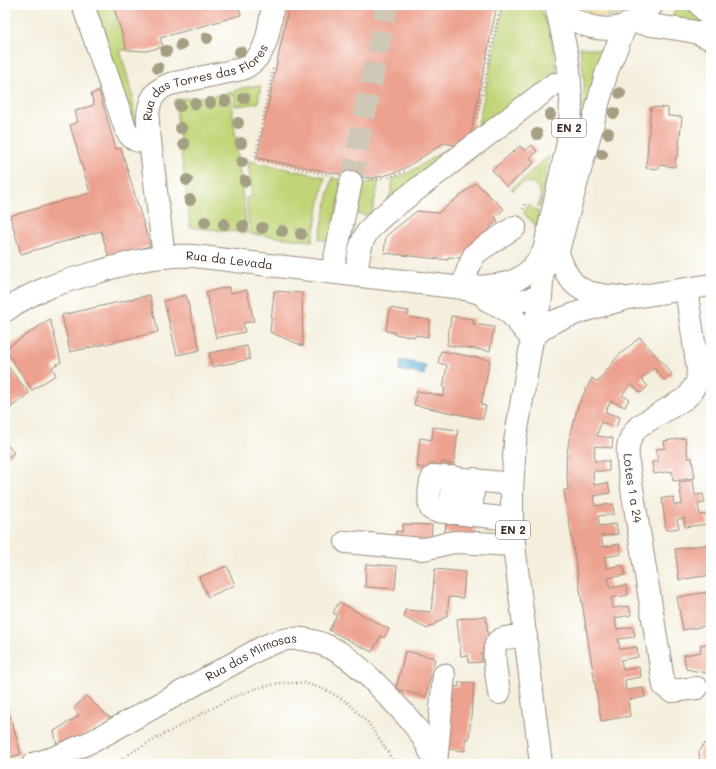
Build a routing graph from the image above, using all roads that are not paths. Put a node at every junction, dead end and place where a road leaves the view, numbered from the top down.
1 (83, 5) edge
2 (272, 5) edge
3 (556, 5) edge
4 (559, 5) edge
5 (652, 5) edge
6 (700, 5) edge
7 (711, 17) edge
8 (629, 24) junction
9 (711, 39) edge
10 (554, 84) dead end
11 (150, 140) junction
12 (351, 180) tunnel mouth
13 (519, 219) road end
14 (551, 252) junction
15 (164, 257) junction
16 (332, 272) junction
17 (356, 275) junction
18 (711, 284) edge
19 (462, 288) junction
20 (686, 289) junction
21 (541, 296) junction
22 (628, 298) junction
23 (583, 311) junction
24 (5, 312) edge
25 (532, 339) junction
26 (458, 478) junction
27 (512, 484) junction
28 (455, 513) junction
29 (512, 519) junction
30 (346, 542) dead end
31 (514, 546) junction
32 (526, 636) junction
33 (444, 676) dead end
34 (697, 688) dead end
35 (499, 693) dead end
36 (34, 764) edge
37 (436, 764) edge
38 (541, 764) edge

1 - 11 main road
2 - 11 main road, Rua das Torres das Flores
3 - 14 main road, EN 2
4 - 8 main road, EN 2
5 - 8 main road, EN 2
6 - 7 main road
8 - 9 main road
8 - 14 main road, EN 2
10 - 17 main road
11 - 15 main road, Rua das Torres das Flores
12 - 16 main road
13 - 19 main road
14 - 19 main road
14 - 21 main road, EN 2
14 - 22 main road
15 - 16 main road, Rua da Levada
15 - 24 main road, Rua da Levada
16 - 17 main road, Rua da Levada
17 - 19 main road, Rua da Levada
18 - 20 main road
19 - 21 main road
19 - 25 main road
20 - 22 main road
20 - 34 main road, Lotes 1 a 24
21 - 23 main road
21 - 25 main road, EN 2
22 - 23 main road
23 - 25 main road
25 - 27 main road, EN 2
26 - 27 main road
26 - 28 main road
26 - 28 main road
27 - 29 main road, EN 2
28 - 29 main road
29 - 31 main road, EN 2
30 - 31 main road
31 - 32 main road, EN 2
32 - 35 main road
32 - 38 main road, EN 2
33 - 37 main road
36 - 37 main road, Rua das Mimosas

